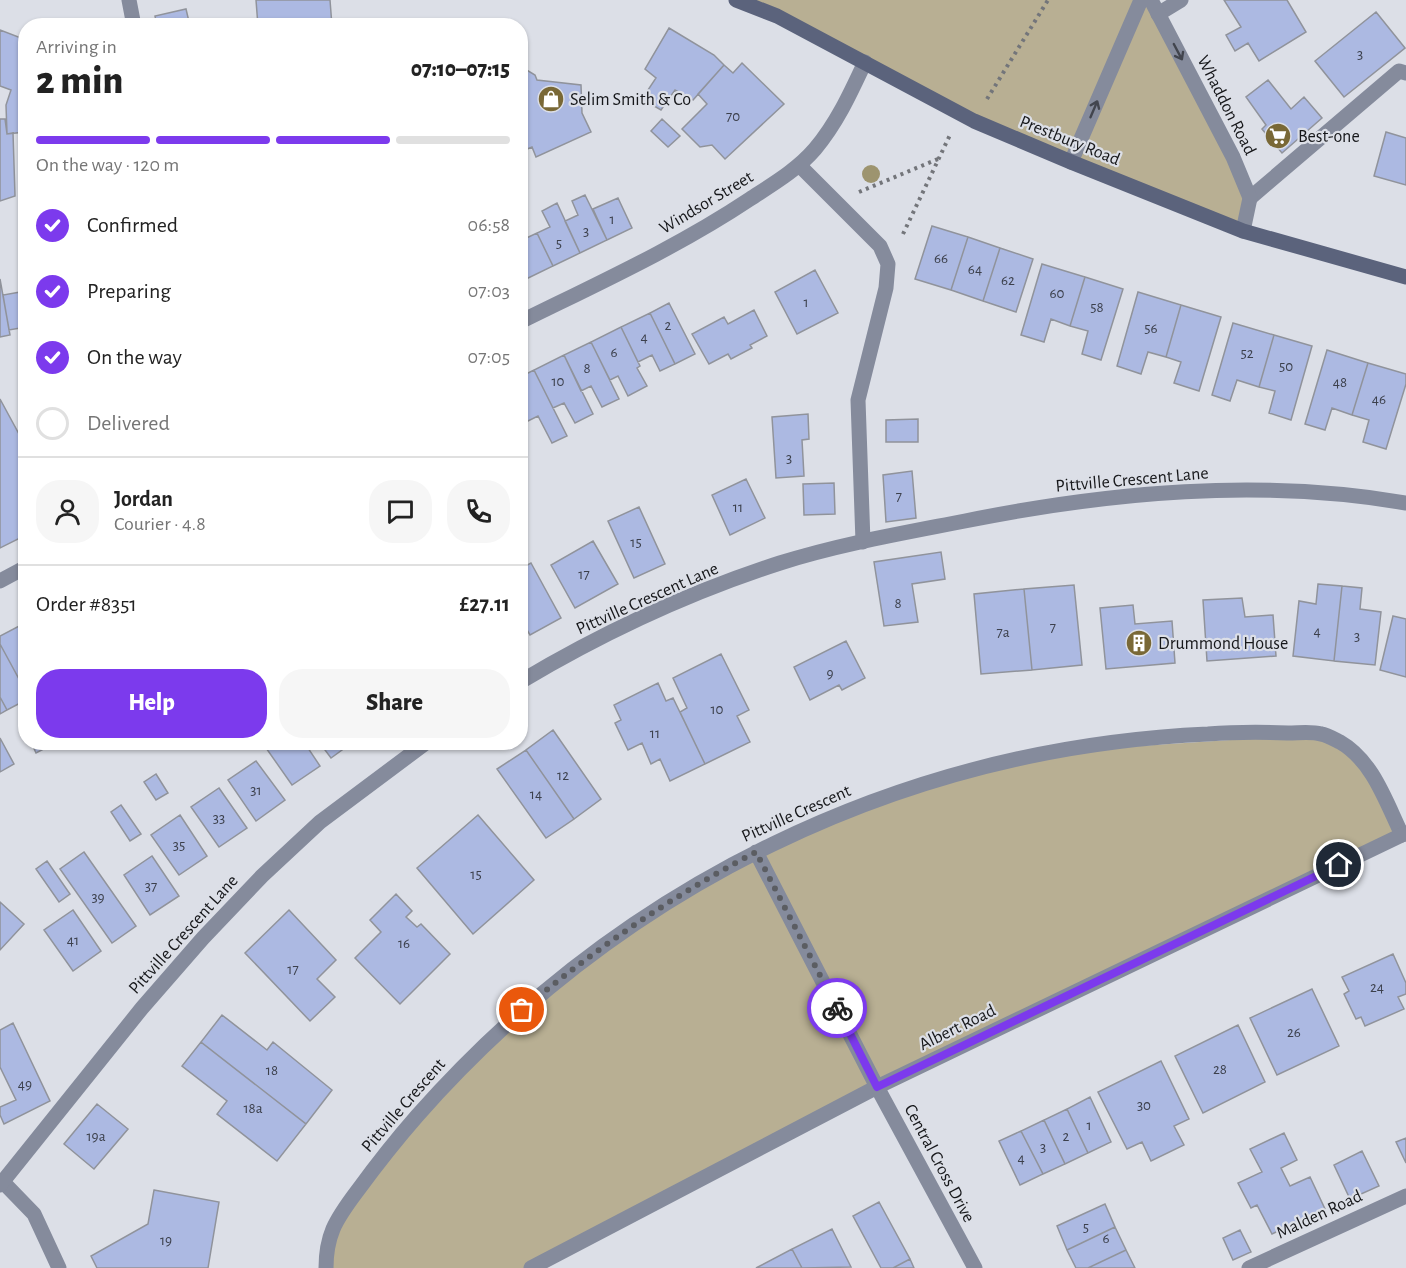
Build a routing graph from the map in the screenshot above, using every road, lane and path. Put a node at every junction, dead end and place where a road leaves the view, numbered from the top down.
1 (129, 0) edge
2 (736, 0) edge
3 (1048, 0) edge
4 (1141, 0) edge
5 (1181, 0) edge
6 (1155, 7) edge
7 (132, 18) edge
8 (865, 62) junction
9 (1406, 73) edge
10 (967, 118) junction
11 (939, 158) junction
12 (1071, 162) junction
13 (799, 165) junction
14 (1250, 198) junction
15 (836, 202) junction
16 (1243, 231) junction
17 (888, 264) junction
18 (1406, 278) edge
19 (528, 318) edge
20 (1406, 503) edge
21 (863, 542) junction
22 (18, 571) edge
23 (0, 581) edge
24 (528, 678) edge
25 (416, 750) edge
26 (1404, 834) edge
27 (756, 852) junction
28 (877, 1087) junction
29 (1, 1183) edge
30 (1406, 1196) edge
31 (59, 1268) edge
32 (326, 1268) edge
33 (531, 1268) edge
34 (975, 1268) edge
35 (1248, 1268) edge

1 - 7 street
2 - 8 main road, Prestbury Road
3 - 10 path
12 -> 4 street
5 - 6 street
6 -> 14 street, Whaddon Road
8 - 10 main road, Prestbury Road
8 - 13 street, Windsor Street
9 - 14 street
10 - 11 path
10 - 12 main road, Prestbury Road
11 - 15 path
11 - 17 path
12 - 16 main road, Prestbury Road
13 - 15 street
13 - 19 street, Windsor Street
14 - 16 street
15 - 17 street
16 - 18 main road, Prestbury Road
17 - 21 street
20 - 21 street, Pittville Crescent Lane
21 - 24 street, Pittville Crescent Lane
22 - 23 street
25 - 29 street, Pittville Crescent Lane
26 - 27 street, Pittville Crescent
26 - 28 street, Albert Road
27 - 28 street, Central Cross Drive
27 - 32 street, Pittville Crescent
28 - 33 street, Albert Road
28 - 34 street, Central Cross Drive
29 - 31 street
30 - 35 street, Malden Road

